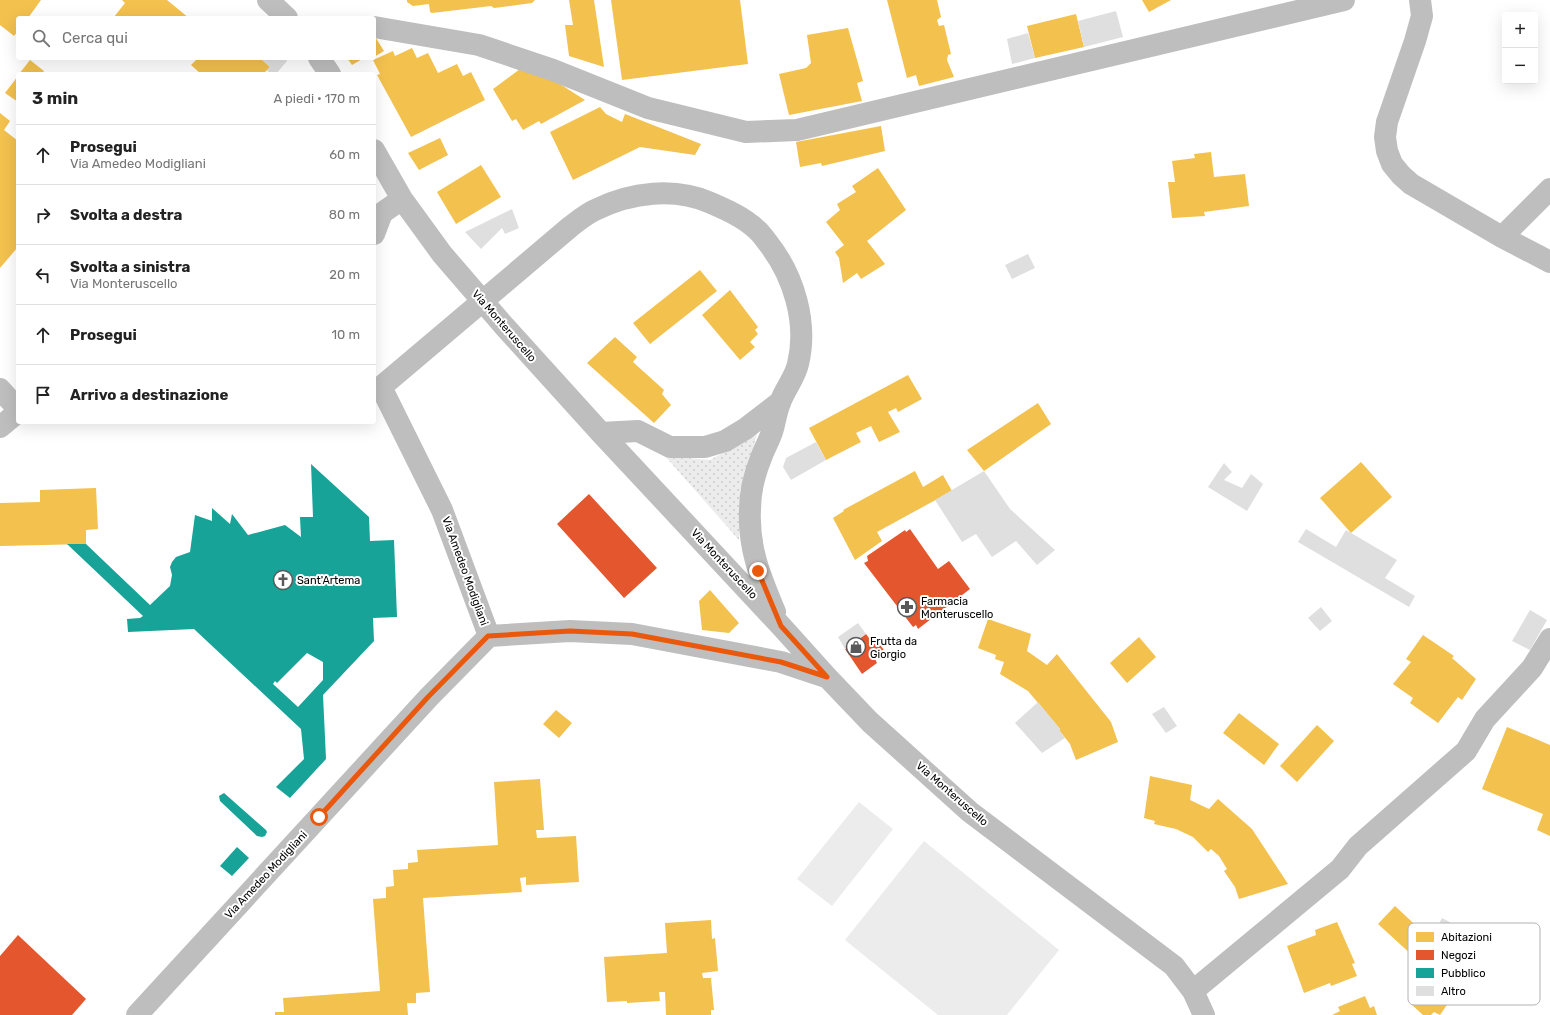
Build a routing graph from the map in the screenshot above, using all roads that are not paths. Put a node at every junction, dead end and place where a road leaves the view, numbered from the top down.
1 (268, 0) edge
2 (1344, 0) edge
3 (1420, 0) edge
4 (285, 16) edge
5 (376, 27) edge
6 (320, 60) edge
7 (329, 72) edge
8 (376, 153) edge
9 (1550, 189) edge
10 (402, 198) junction
11 (376, 229) edge
12 (1502, 237) junction
13 (1550, 262) edge
14 (378, 386) edge
15 (0, 389) edge
16 (780, 402) junction
17 (16, 407) edge
18 (16, 414) edge
19 (0, 427) edge
20 (601, 433) junction
21 (781, 626) junction
22 (488, 636) junction
23 (1550, 639) edge
24 (827, 677) junction
25 (1193, 991) junction
26 (138, 1015) edge
27 (1204, 1015) edge

1 - 4 street
2 - 5 street
3 - 12 street
6 - 7 street
8 - 10 street, Via Monteruscello
9 - 12 street
10 - 11 street
10 - 20 street, Via Monteruscello
12 - 13 street
14 - 16 street
14 - 22 street, Via Amedeo Modigliani
15 - 17 street
16 - 20 street
16 - 21 street
18 - 19 street
20 - 21 street, Via Monteruscello
21 - 24 street, Via Monteruscello
22 - 24 street
22 - 26 street, Via Amedeo Modigliani
23 - 25 street
24 - 25 street, Via Monteruscello
25 - 27 street, Via Monteruscello

